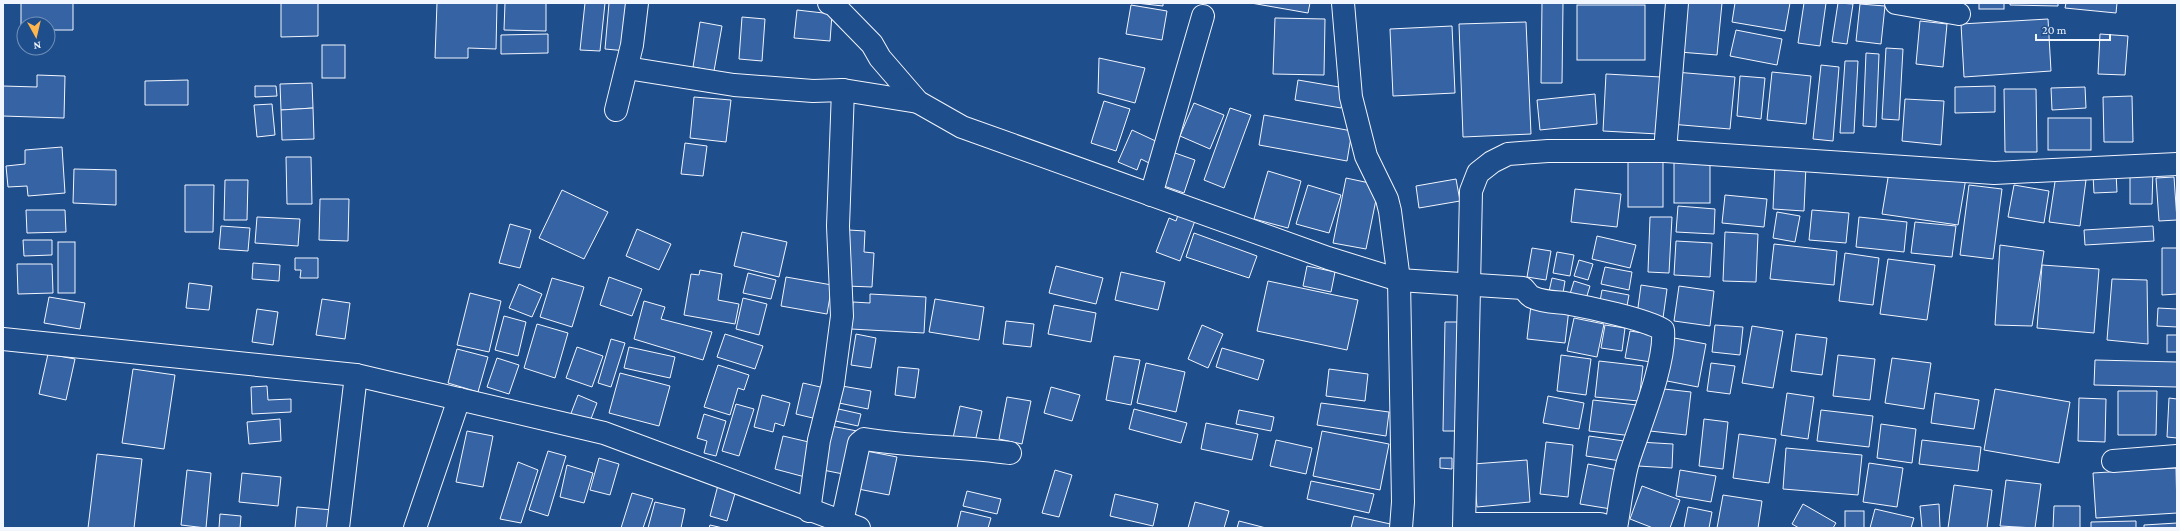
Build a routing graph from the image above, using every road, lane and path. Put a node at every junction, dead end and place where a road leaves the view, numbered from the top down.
1 (637, 3) edge
2 (829, 3) edge
3 (1343, 3) edge
4 (1677, 3) edge
5 (1896, 3) edge
6 (1959, 14) dead end
7 (1203, 16) dead end
8 (627, 68) junction
9 (843, 90) junction
10 (918, 102) junction
11 (616, 110) dead end
12 (1665, 151) junction
13 (2177, 164) edge
14 (1151, 196) junction
15 (1399, 280) junction
16 (1471, 285) junction
17 (3, 339) edge
18 (356, 375) junction
19 (459, 399) junction
20 (1010, 453) dead end
21 (2177, 456) edge
22 (2113, 461) dead end
23 (809, 511) junction
24 (851, 525) edge
25 (1465, 526) edge
26 (338, 528) edge
27 (415, 528) edge
28 (1401, 528) edge
29 (1612, 528) edge
30 (1616, 528) edge

1 - 8 street
2 - 10 street
3 - 15 street
4 - 12 street
5 - 6 street
7 - 14 street
8 - 9 street
8 - 11 street
9 - 10 street
9 - 23 street
10 - 14 street
12 - 13 street
12 - 16 street
14 - 15 street
15 - 16 street
15 - 28 street
16 - 25 street
16 - 30 street
17 - 18 street
18 - 19 street
18 - 26 street
19 - 23 street
19 - 27 street
20 - 24 street
21 - 22 street
23 - 24 street
25 - 29 street

